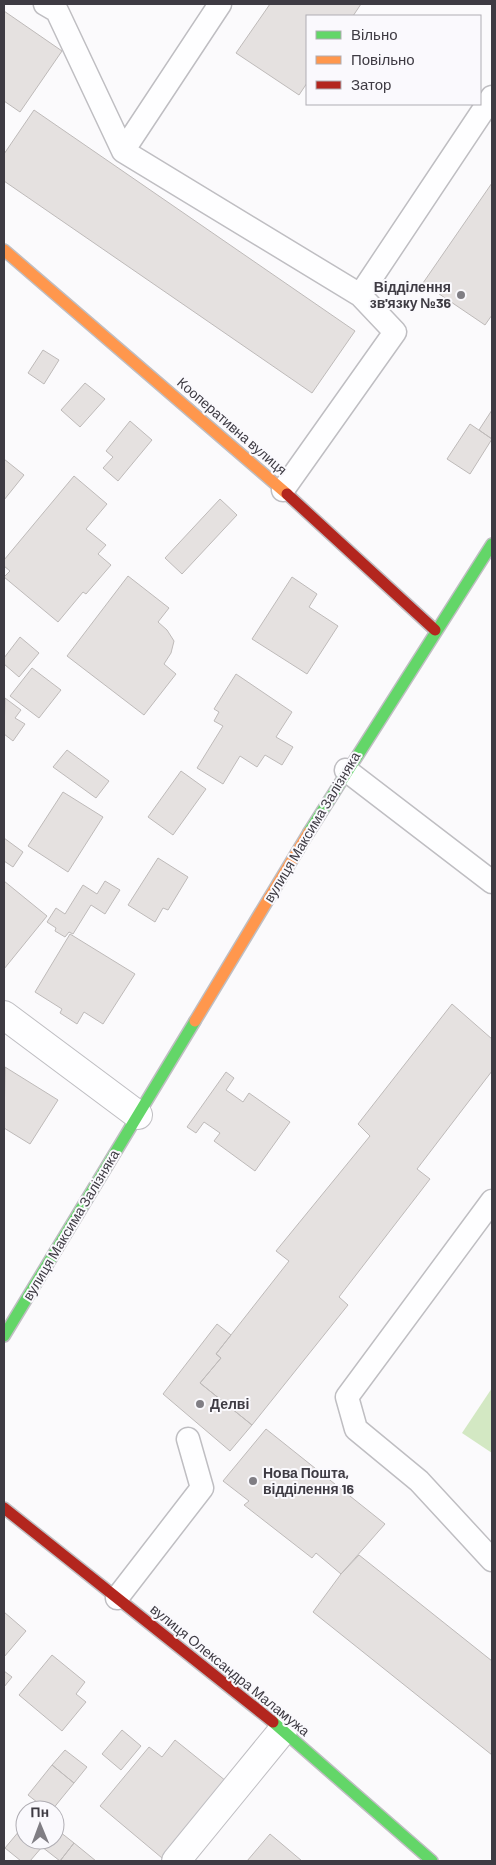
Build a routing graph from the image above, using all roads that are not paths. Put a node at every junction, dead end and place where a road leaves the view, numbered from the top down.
1 (45, 4) edge
2 (220, 4) edge
3 (492, 97) edge
4 (123, 151) junction
5 (4, 250) edge
6 (360, 295) junction
7 (284, 490) junction
8 (492, 544) edge
9 (435, 630) junction
10 (346, 770) junction
11 (492, 882) edge
12 (4, 1015) edge
13 (138, 1115) junction
14 (492, 1201) edge
15 (4, 1336) edge
16 (188, 1439) dead end
17 (4, 1508) edge
18 (492, 1560) edge
19 (117, 1598) junction
20 (283, 1730) junction
21 (176, 1861) edge
22 (432, 1861) edge

1 - 4 lane
2 - 4 lane
3 - 6 lane
4 - 6 lane
5 - 7 street, Кооперативна вулиця
6 - 7 lane
7 - 9 street, Кооперативна вулиця
8 - 9 street, вулиця Максима Залізняка
9 - 10 street, вулиця Максима Залізняка
10 - 11 lane
10 - 13 street, вулиця Максима Залізняка
12 - 13 street
13 - 15 street, вулиця Максима Залізняка
14 - 18 lane
16 - 19 lane
17 - 19 street, вулиця Олександра Маламужа
19 - 20 street, вулиця Олександра Маламужа
20 - 21 street
20 - 22 street, вулиця Олександра Маламужа

